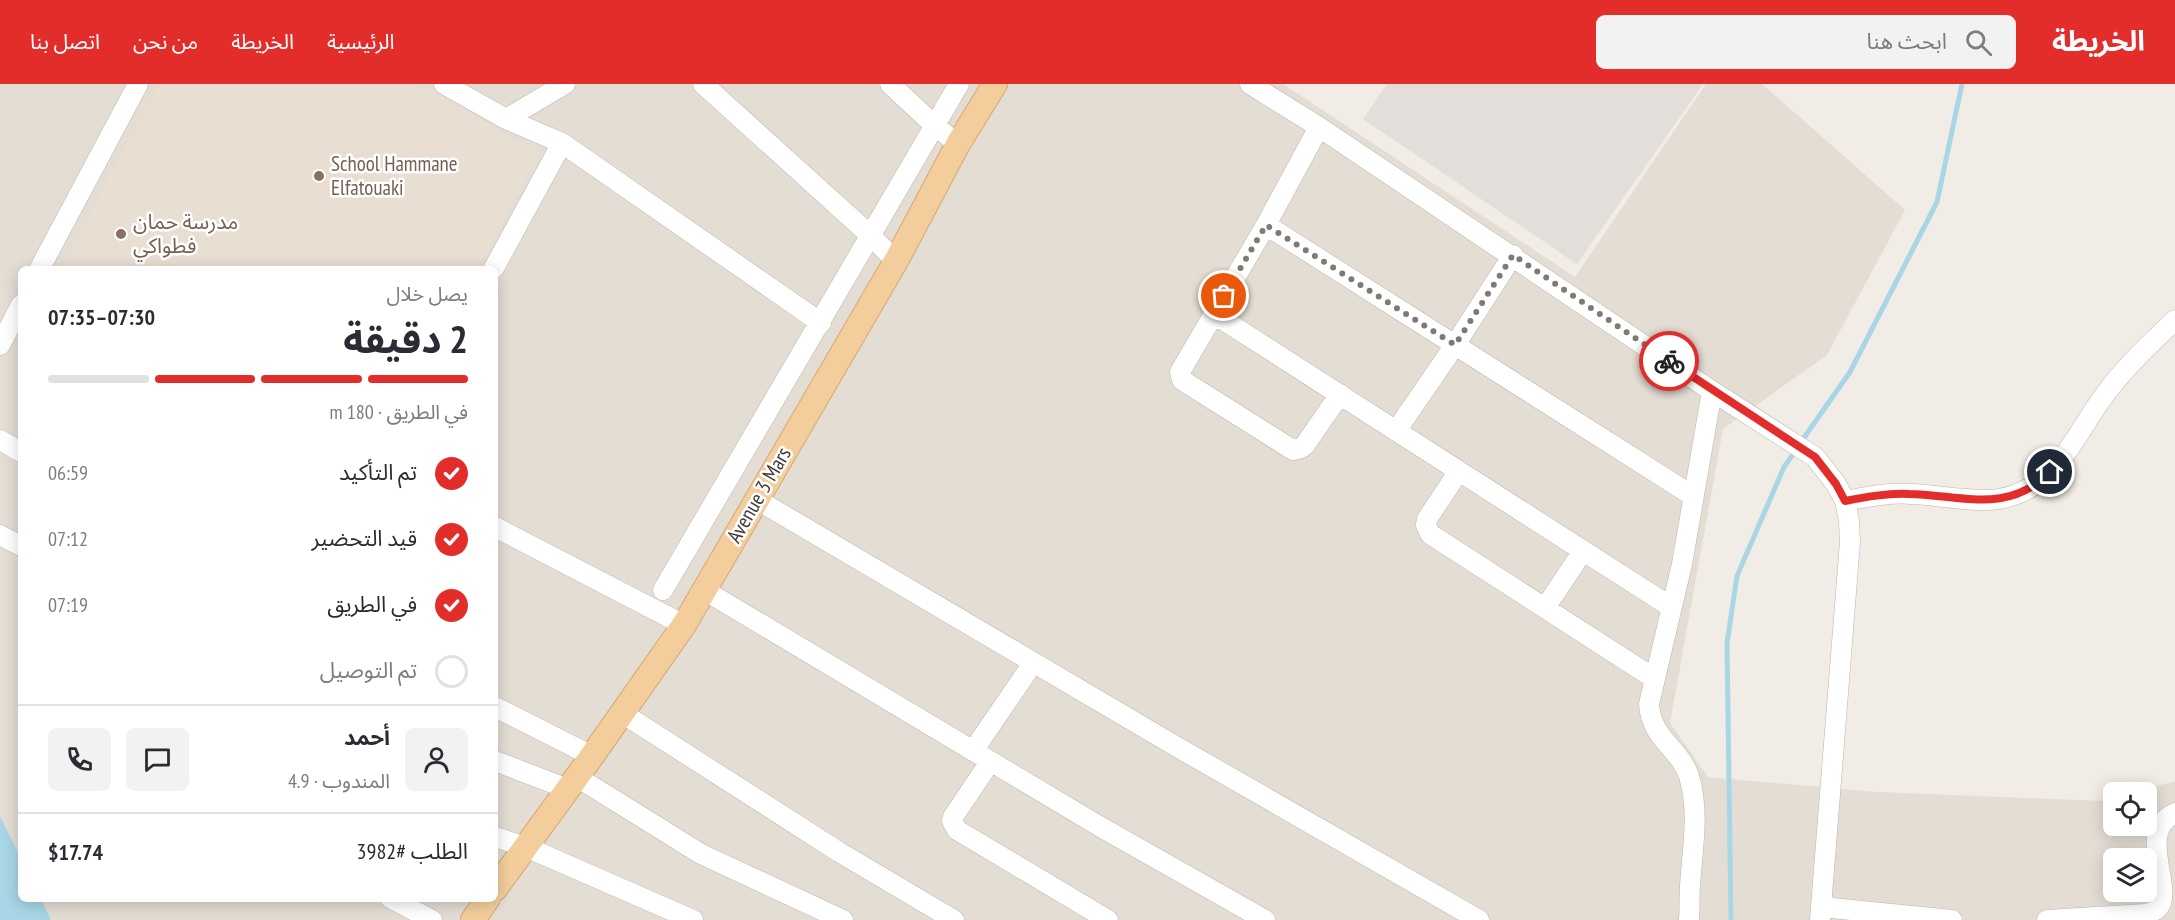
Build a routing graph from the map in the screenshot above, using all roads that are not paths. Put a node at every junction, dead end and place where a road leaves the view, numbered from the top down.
1 (138, 84) edge
2 (444, 84) edge
3 (565, 84) edge
4 (703, 84) edge
5 (890, 84) edge
6 (959, 84) edge
7 (995, 84) edge
8 (1250, 84) edge
9 (507, 119) junction
10 (934, 125) junction
11 (1319, 127) junction
12 (562, 143) junction
13 (958, 144) junction
14 (1266, 225) junction
15 (871, 236) junction
16 (1513, 255) junction
17 (896, 261) junction
18 (41, 266) edge
19 (495, 266) edge
20 (18, 311) edge
21 (1214, 314) junction
22 (2175, 320) edge
23 (821, 323) junction
24 (0, 345) edge
25 (1455, 345) junction
26 (1712, 391) junction
27 (1340, 394) junction
28 (1396, 431) junction
29 (0, 440) edge
30 (18, 450) edge
31 (1459, 471) junction
32 (1693, 496) junction
33 (756, 499) junction
34 (1845, 501) junction
35 (498, 529) edge
36 (0, 535) edge
37 (18, 544) edge
38 (1583, 551) junction
39 (663, 590) dead end
40 (704, 590) junction
41 (1671, 607) junction
42 (1545, 608) junction
43 (684, 625) junction
44 (1033, 663) junction
45 (1654, 679) junction
46 (498, 709) edge
47 (622, 713) junction
48 (973, 751) junction
49 (592, 756) junction
50 (498, 762) edge
51 (990, 762) junction
52 (573, 783) junction
53 (2175, 813) edge
54 (498, 838) edge
55 (526, 847) junction
56 (498, 886) edge
57 (398, 902) edge
58 (485, 902) edge
59 (1821, 914) edge
60 (432, 920) edge
61 (472, 920) edge
62 (693, 920) edge
63 (843, 920) edge
64 (954, 920) edge
65 (1108, 920) edge
66 (1265, 920) edge
67 (1479, 920) edge
68 (1689, 920) edge
69 (1952, 920) edge
70 (2047, 920) edge

1 - 18 street
2 - 9 street
3 - 9 street
4 - 15 street
5 - 10 street
6 - 10 street
7 - 13 main road, Avenue 3 Mars
8 - 11 street
9 - 12 street
10 - 13 street
10 - 15 street
11 - 14 street
11 - 16 street
12 - 19 street
12 - 23 street
13 - 17 main road, Avenue 3 Mars
14 - 21 street
14 - 25 street
15 - 17 street
15 - 23 street
16 - 25 street
16 - 26 street
17 - 33 main road, Avenue 3 Mars
20 - 24 street
21 - 27 street
21 - 27 street
22 - 34 street
23 - 39 street
25 - 28 street
25 - 32 street
26 - 32 street
26 - 34 street
27 - 28 street
28 - 31 street
29 - 30 street
31 - 38 street
31 - 42 street
32 - 41 street
33 - 40 main road, Avenue 3 Mars
33 - 44 street
34 - 59 street
35 - 43 street
36 - 37 street
38 - 41 street
38 - 42 street
40 - 43 main road, Avenue 3 Mars
40 - 48 street
41 - 45 street
42 - 45 street
43 - 47 main road, Avenue 3 Mars
44 - 48 street
44 - 67 street
45 - 68 street
46 - 49 street
47 - 49 main road, Avenue 3 Mars
47 - 64 street
48 - 51 street
49 - 52 main road, Avenue 3 Mars
50 - 52 street
51 - 65 street
51 - 66 street
52 - 55 main road, Avenue 3 Mars
52 - 63 street
53 - 70 street
54 - 55 street
55 - 56 main road, Avenue 3 Mars
55 - 62 street
57 - 60 street
58 - 61 main road
59 - 69 street

